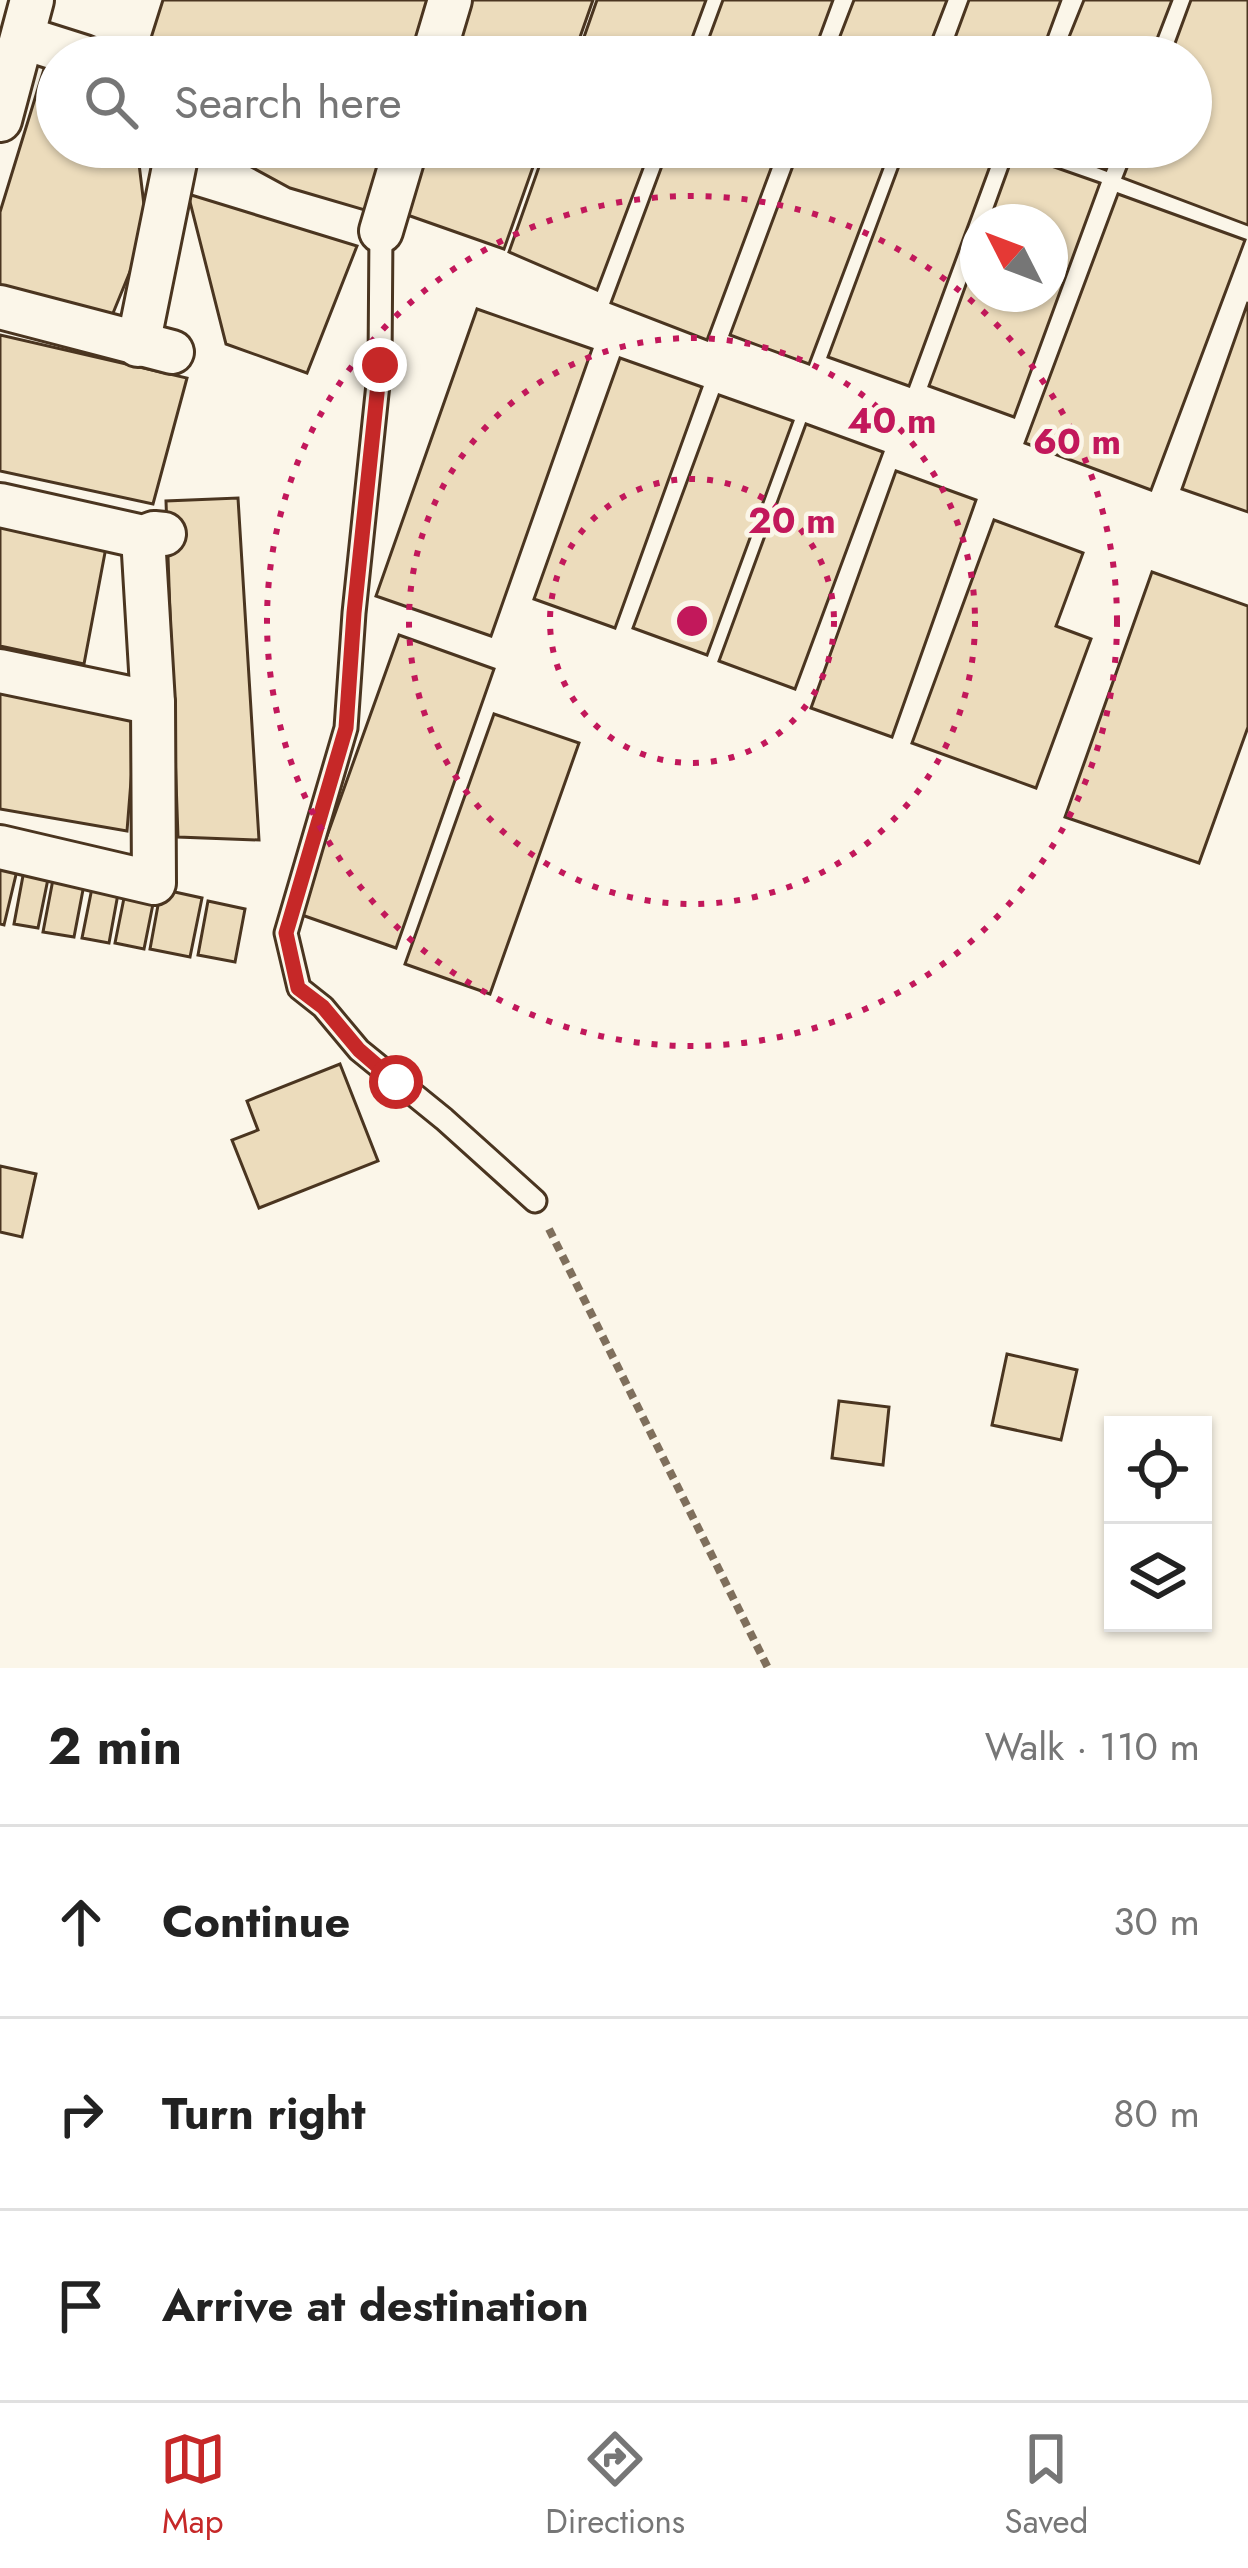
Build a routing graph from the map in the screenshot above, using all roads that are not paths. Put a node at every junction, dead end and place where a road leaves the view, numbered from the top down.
1 (450, 0) edge
2 (28, 19) edge
3 (53, 36) edge
4 (439, 36) edge
5 (0, 120) edge
6 (174, 168) edge
7 (400, 168) edge
8 (381, 231) joint
9 (0, 307) edge
10 (0, 505) edge
11 (0, 670) edge
12 (153, 703) junction
13 (0, 847) edge
14 (535, 1201) road end

1 - 4 street
2 - 3 street
2 - 5 street
6 - 9 street
7 - 8 street
8 - 14 lane
10 - 12 street
11 - 12 street
12 - 13 street

